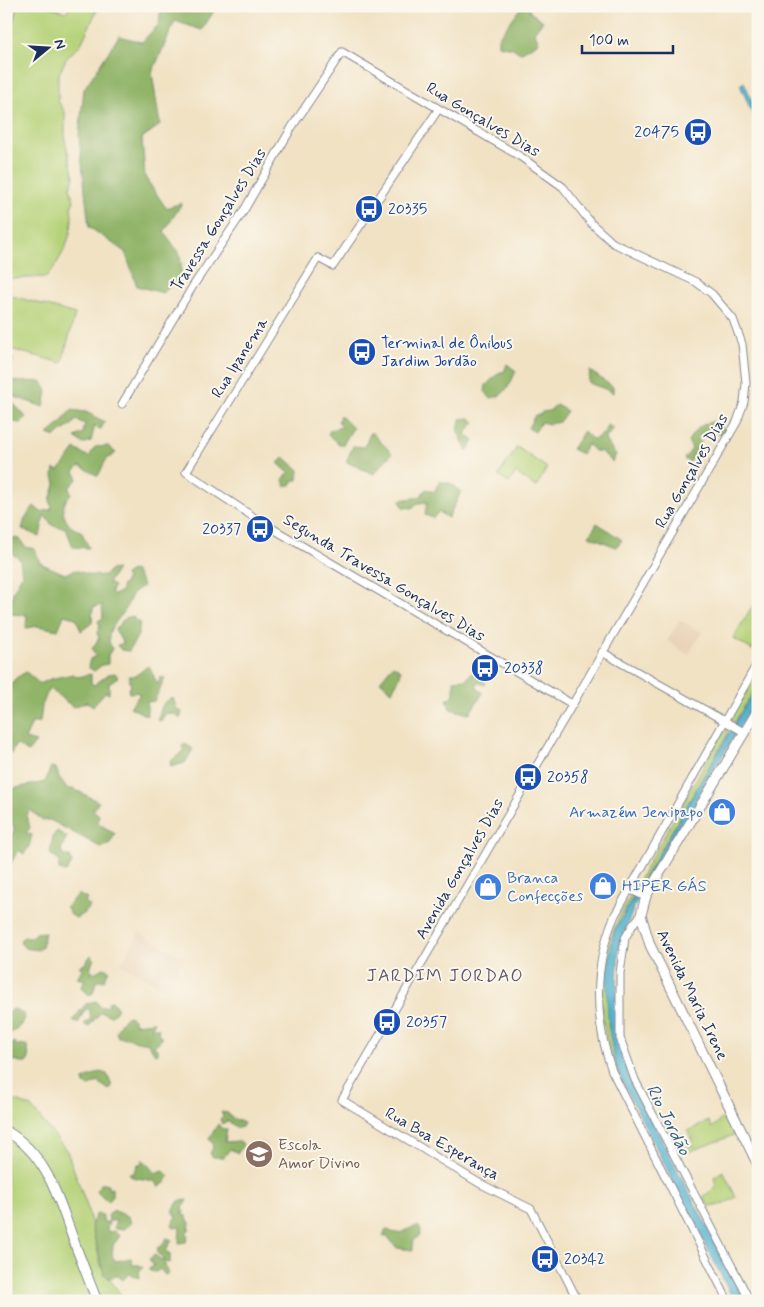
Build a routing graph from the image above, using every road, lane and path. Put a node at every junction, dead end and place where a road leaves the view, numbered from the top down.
1 (342, 52) joint
2 (438, 110) junction
3 (122, 404) dead end
4 (186, 472) joint
5 (602, 652) junction
6 (758, 662) edge
7 (572, 704) junction
8 (758, 710) edge
9 (726, 721) junction
10 (743, 731) junction
11 (630, 889) junction
12 (645, 895) junction
13 (642, 915) junction
14 (342, 1100) joint
15 (6, 1131) edge
16 (758, 1165) edge
17 (97, 1301) edge
18 (578, 1301) edge
19 (728, 1301) edge
20 (750, 1301) edge

1 - 2 street, Rua Gonçalves Dias
1 - 3 street, Travessa Gonçalves Dias
2 - 4 street, Rua Ipanema
2 - 5 street, Rua Gonçalves Dias
4 - 7 street, Segunda Travessa Gonçalves Dias
5 - 7 street, Avenida Gonçalves Dias
5 - 9 street
6 - 9 street
7 - 14 street, Avenida Gonçalves Dias
8 - 10 main road, Avenida Maria Irene
9 - 10 street
9 - 11 street
10 - 12 main road, Avenida Maria Irene
11 - 12 main road
11 - 19 street
12 - 13 main road, Avenida Maria Irene
13 - 16 main road, Avenida Maria Irene
13 - 20 street
14 - 18 street, Rua Boa Esperança
15 - 17 main road

